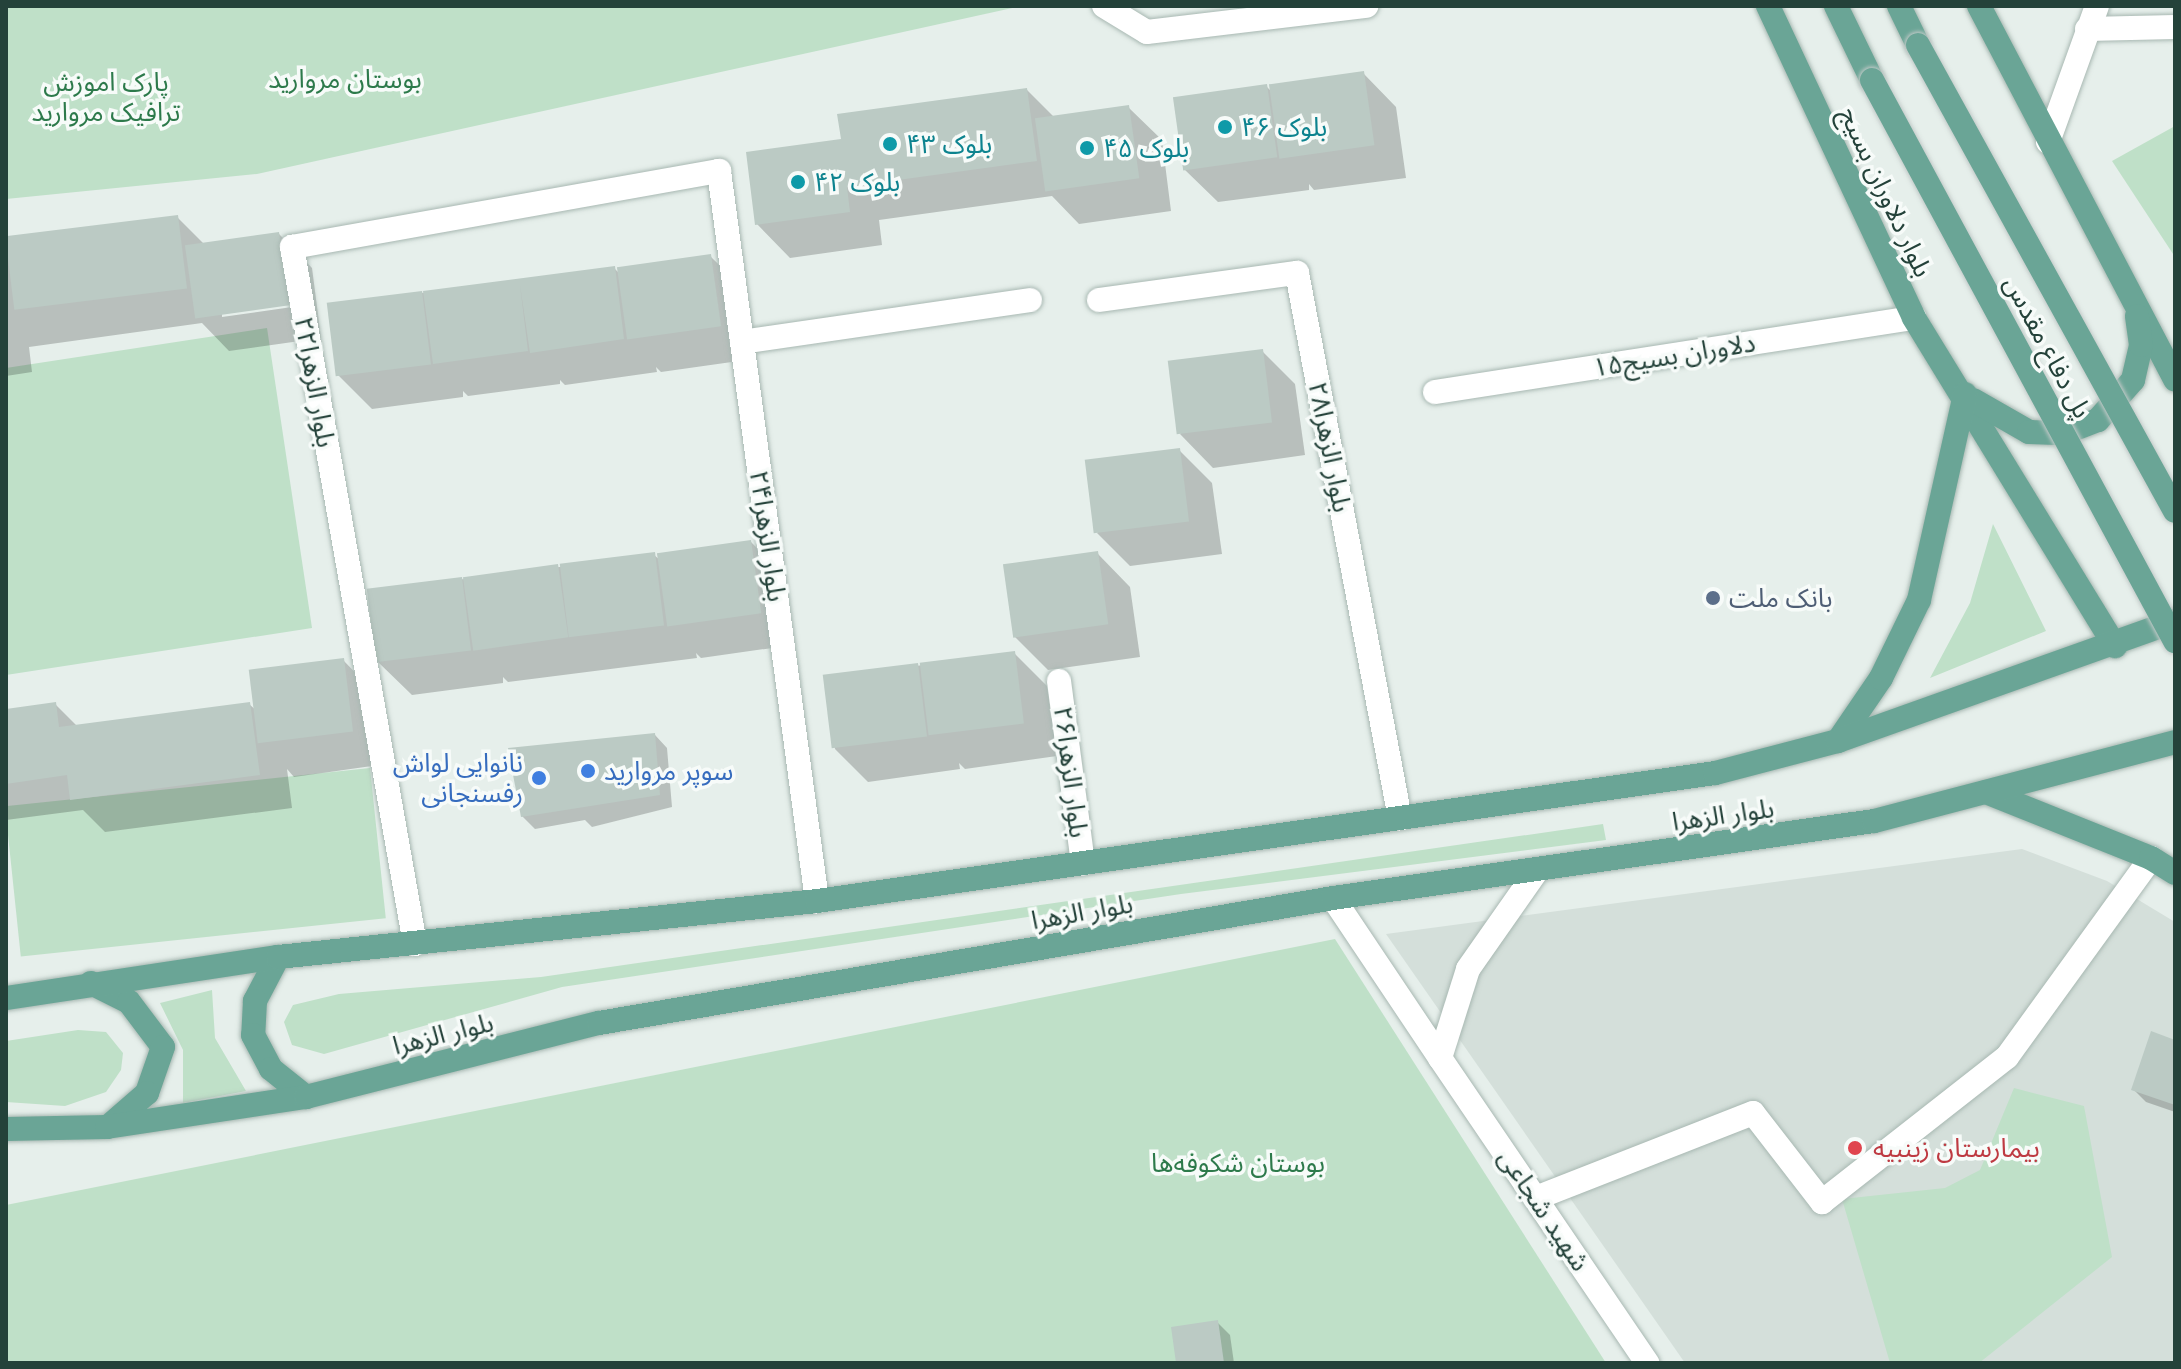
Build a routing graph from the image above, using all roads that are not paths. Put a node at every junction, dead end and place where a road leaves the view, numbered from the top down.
1 (1104, 6) edge
2 (1366, 6) edge
3 (1768, 6) edge
4 (1836, 6) edge
5 (1899, 6) edge
6 (1979, 6) edge
7 (2097, 6) edge
8 (2175, 27) edge
9 (2087, 29) junction
10 (2048, 142) junction
11 (719, 171) joint
12 (1030, 300) dead end
13 (1099, 300) dead end
14 (2134, 300) junction
15 (1914, 318) junction
16 (742, 342) junction
17 (2175, 354) edge
18 (2175, 380) edge
19 (1435, 392) dead end
20 (1965, 394) junction
21 (2175, 511) edge
22 (2175, 621) edge
23 (2175, 641) edge
24 (2115, 646) junction
25 (1059, 681) dead end
26 (1838, 741) junction
27 (2172, 751) edge
28 (1986, 792) junction
29 (1400, 818) junction
30 (2151, 858) junction
31 (1083, 863) junction
32 (1538, 869) junction
33 (2175, 873) edge
34 (1333, 898) junction
35 (817, 901) junction
36 (415, 944) junction
37 (278, 957) junction
38 (91, 983) junction
39 (6, 998) edge
40 (1440, 1058) junction
41 (306, 1097) junction
42 (107, 1127) junction
43 (6, 1129) edge
44 (1536, 1198) junction
45 (1647, 1363) edge

1 - 2 street
3 - 15 main road, بلوار دلاوران بسیج
4 - 23 main road, پل دفاع مقدس, bridge
5 - 21 main road, پل دفاع مقدس, bridge
6 - 10 main road
7 - 9 street
8 - 9 street
9 - 10 street
10 - 14 main road
11 - 16 street, بلوار الزهرا۲۴
11 - 36 street, بلوار الزهرا۲۲
12 - 16 street
13 - 29 street, بلوار الزهرا۲۸
14 - 17 main road
14 - 18 main road
14 - 20 main road
15 - 19 street, دلاوران بسیج۱۵
15 - 20 main road, بلوار دلاوران بسیج
16 - 35 street, بلوار الزهرا۲۴
20 - 24 main road, بلوار دلاوران بسیج
20 - 26 main road
22 - 24 main road, بلوار الزهرا
24 - 26 main road, بلوار الزهرا
25 - 31 street, بلوار الزهرا۲۶
26 - 29 main road, بلوار الزهرا
27 - 28 main road, بلوار الزهرا
28 - 30 main road
28 - 32 main road, بلوار الزهرا
29 - 31 main road, بلوار الزهرا
30 - 33 main road
30 - 44 street
31 - 35 main road, بلوار الزهرا
32 - 34 main road, بلوار الزهرا
32 - 40 street
34 - 40 street, شهید شجاعی
34 - 41 main road, بلوار الزهرا
35 - 36 main road, بلوار الزهرا
36 - 37 main road, بلوار الزهرا
37 - 38 main road, بلوار الزهرا
37 - 41 main road
38 - 39 main road, بلوار الزهرا
38 - 42 main road
40 - 44 street, شهید شجاعی
41 - 42 main road, بلوار الزهرا
42 - 43 main road, بلوار الزهرا
44 - 45 street, شهید شجاعی

